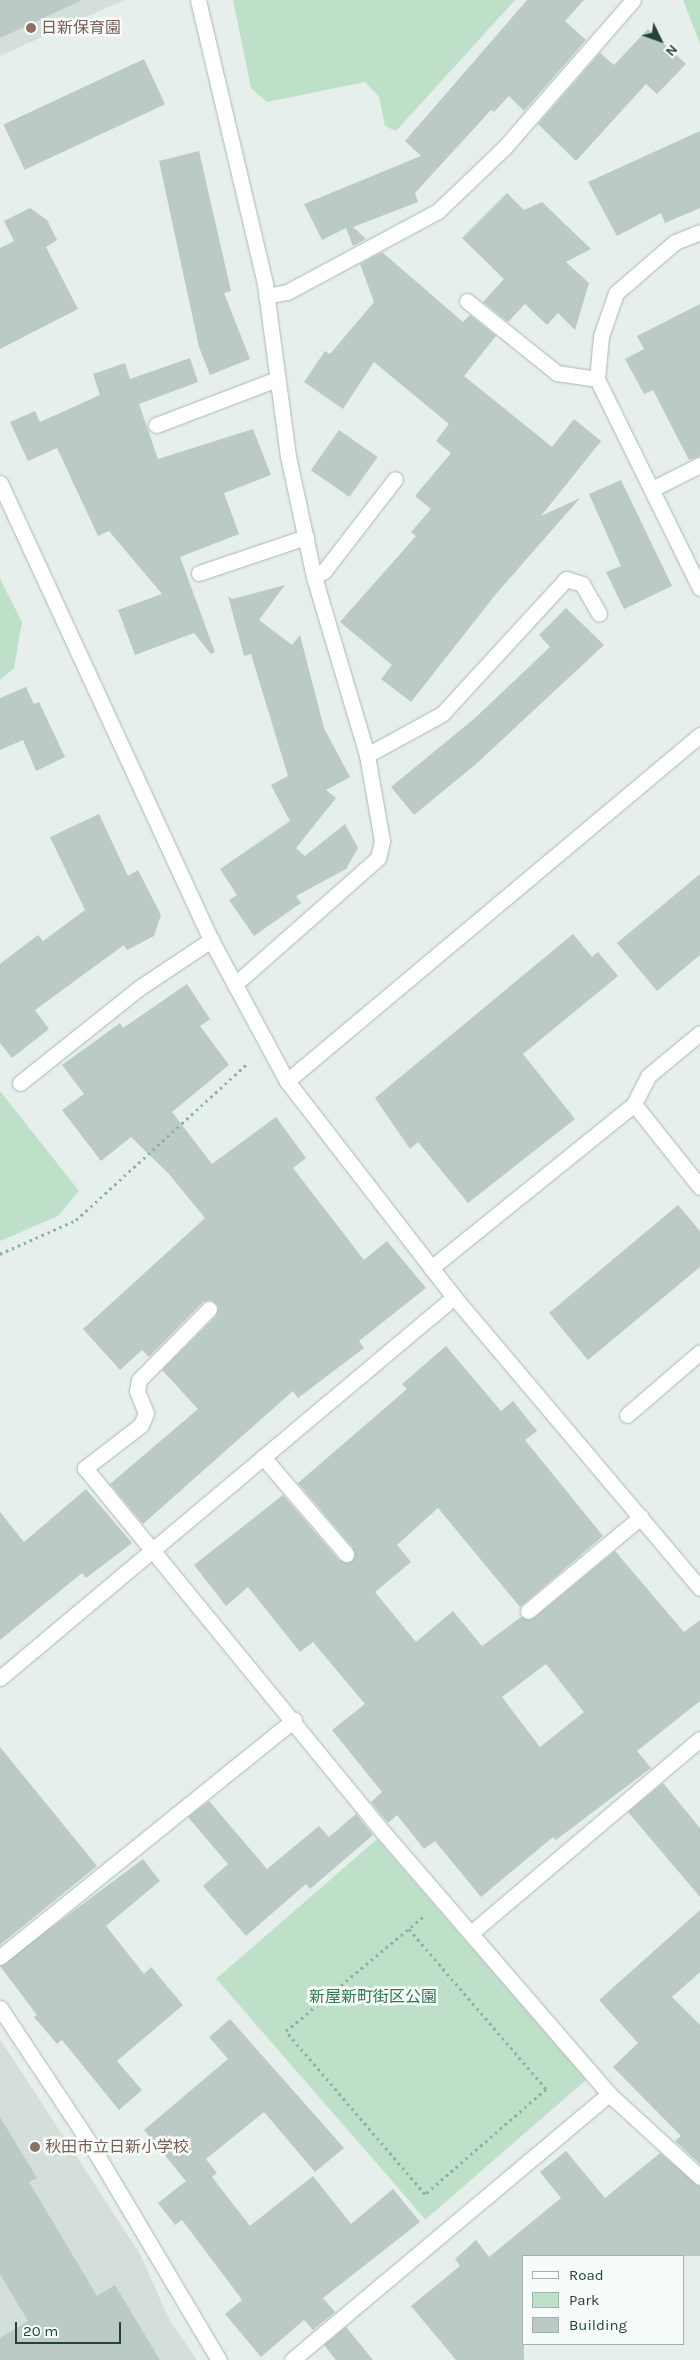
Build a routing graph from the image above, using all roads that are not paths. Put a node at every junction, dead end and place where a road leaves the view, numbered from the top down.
1 (198, 0) edge
2 (633, 0) edge
3 (700, 232) edge
4 (266, 296) junction
5 (467, 302) dead end
6 (597, 378) junction
7 (277, 379) junction
8 (156, 424) dead end
9 (700, 465) edge
10 (395, 479) dead end
11 (0, 482) edge
12 (652, 489) junction
13 (306, 537) junction
14 (199, 573) dead end
15 (314, 577) junction
16 (700, 588) edge
17 (599, 613) dead end
18 (700, 735) edge
19 (367, 755) junction
20 (211, 940) junction
21 (235, 984) junction
22 (700, 1033) edge
23 (287, 1081) junction
24 (20, 1083) dead end
25 (634, 1104) junction
26 (700, 1187) edge
27 (431, 1268) junction
28 (454, 1297) junction
29 (209, 1309) dead end
30 (700, 1352) edge
31 (627, 1415) dead end
32 (263, 1457) junction
33 (641, 1517) junction
34 (154, 1549) junction
35 (346, 1554) dead end
36 (700, 1588) edge
37 (528, 1611) dead end
38 (0, 1678) edge
39 (294, 1720) junction
40 (700, 1739) edge
41 (471, 1933) junction
42 (0, 1957) edge
43 (0, 2008) edge
44 (609, 2094) junction
45 (700, 2177) edge
46 (219, 2360) edge
47 (292, 2360) edge

1 - 4 street
2 - 4 street
3 - 6 street
4 - 7 street
5 - 6 street
6 - 12 street
7 - 8 street
7 - 13 street
9 - 12 street
10 - 15 street
11 - 20 street
12 - 16 street
13 - 14 street
13 - 15 street
15 - 19 street
17 - 19 street
18 - 23 street
19 - 21 street
20 - 21 street
20 - 24 street
21 - 23 street
22 - 25 street
23 - 27 street
25 - 26 street
25 - 27 street
27 - 28 street
28 - 32 street
28 - 33 street
29 - 34 street
30 - 31 street
32 - 34 street
32 - 35 street
33 - 36 street
33 - 37 street
34 - 38 street
34 - 39 street
39 - 41 street
39 - 42 street
40 - 41 street
41 - 44 street
43 - 46 street
44 - 45 street
44 - 47 street

